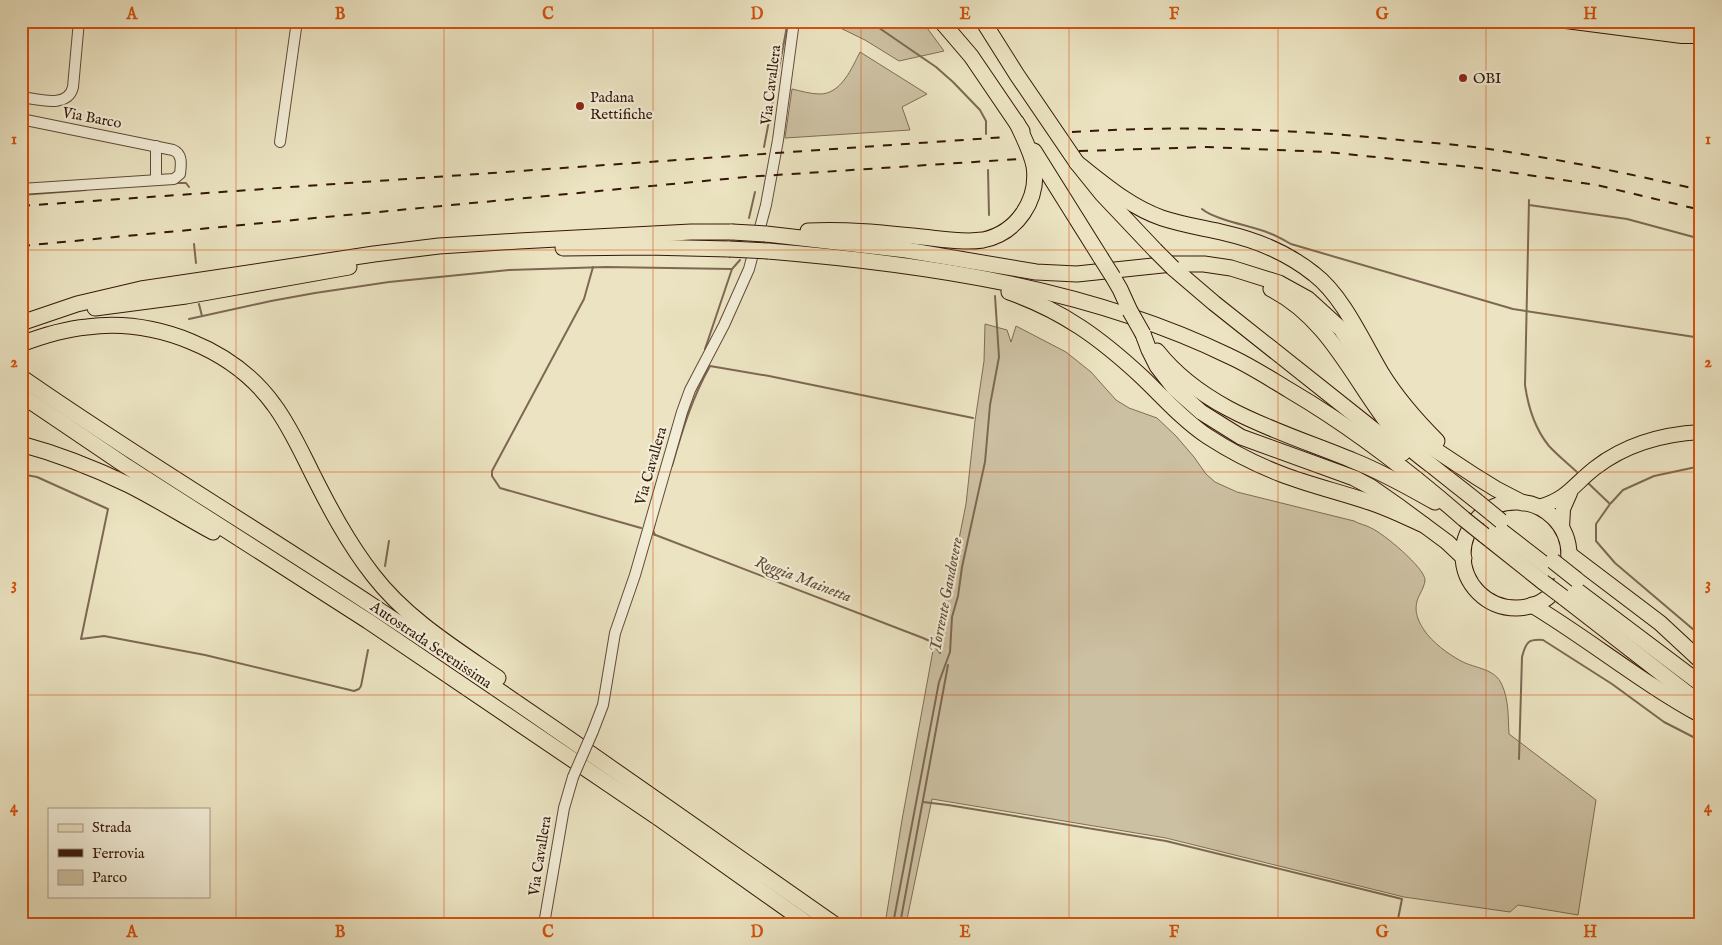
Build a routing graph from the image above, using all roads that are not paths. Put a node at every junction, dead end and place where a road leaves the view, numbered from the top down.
1 (79, 21) edge
2 (297, 21) edge
3 (794, 21) edge
4 (932, 21) edge
5 (941, 21) edge
6 (984, 21) edge
7 (1566, 21) edge
8 (1682, 36) junction
9 (1701, 36) edge
10 (1701, 41) edge
11 (983, 75) junction
12 (21, 97) edge
13 (21, 119) edge
14 (1017, 123) junction
15 (280, 142) dead end
16 (156, 146) junction
17 (1077, 163) junction
18 (156, 180) junction
19 (21, 190) edge
20 (766, 234) junction
21 (1188, 264) junction
22 (928, 270) junction
23 (21, 323) edge
24 (21, 330) edge
25 (1143, 334) junction
26 (21, 344) edge
27 (21, 377) edge
28 (21, 395) edge
29 (1701, 432) edge
30 (21, 444) edge
31 (1460, 466) junction
32 (1570, 492) junction
33 (1523, 503) junction
34 (1539, 508) junction
35 (1472, 510) junction
36 (1424, 525) junction
37 (1562, 528) junction
38 (1569, 554) junction
39 (1464, 558) junction
40 (1570, 588) junction
41 (1532, 606) junction
42 (368, 621) junction
43 (1701, 661) edge
44 (1701, 684) edge
45 (1701, 704) edge
46 (1701, 715) edge
47 (644, 789) junction
48 (544, 924) edge
49 (808, 924) edge
50 (834, 924) edge

1 - 12 street
2 - 15 street
3 - 48 street, Via Cavallera, bridge
4 - 11 highway
5 - 11 highway
6 - 17 highway
7 - 8 main road
8 - 9 main road
8 - 10 main road
11 - 14 highway
13 - 16 street, Via Barco
14 - 20 highway
14 - 25 highway, bridge
16 - 18 street
16 - 18 street, Via Barco
17 - 31 highway
17 - 35 highway, bridge
18 - 19 street, Via Barco
20 - 21 highway
20 - 23 highway, bridge
21 - 31 highway
21 - 35 highway
22 - 24 highway, bridge
22 - 35 highway
22 - 36 highway
25 - 35 highway
25 - 36 highway
26 - 47 highway
27 - 47 highway, Autostrada Serenissima
28 - 42 highway, Autostrada Serenissima
29 - 32 main road
30 - 42 highway
31 - 33 highway
32 - 34 main road
32 - 37 main road
33 - 34 highway
33 - 39 highway
34 - 37 highway
35 - 40 highway
36 - 39 highway
37 - 38 highway
38 - 41 highway
38 - 43 highway
39 - 41 highway
40 - 44 highway
40 - 45 highway
41 - 46 highway
42 - 49 highway, Autostrada Serenissima
47 - 50 highway, Autostrada Serenissima

